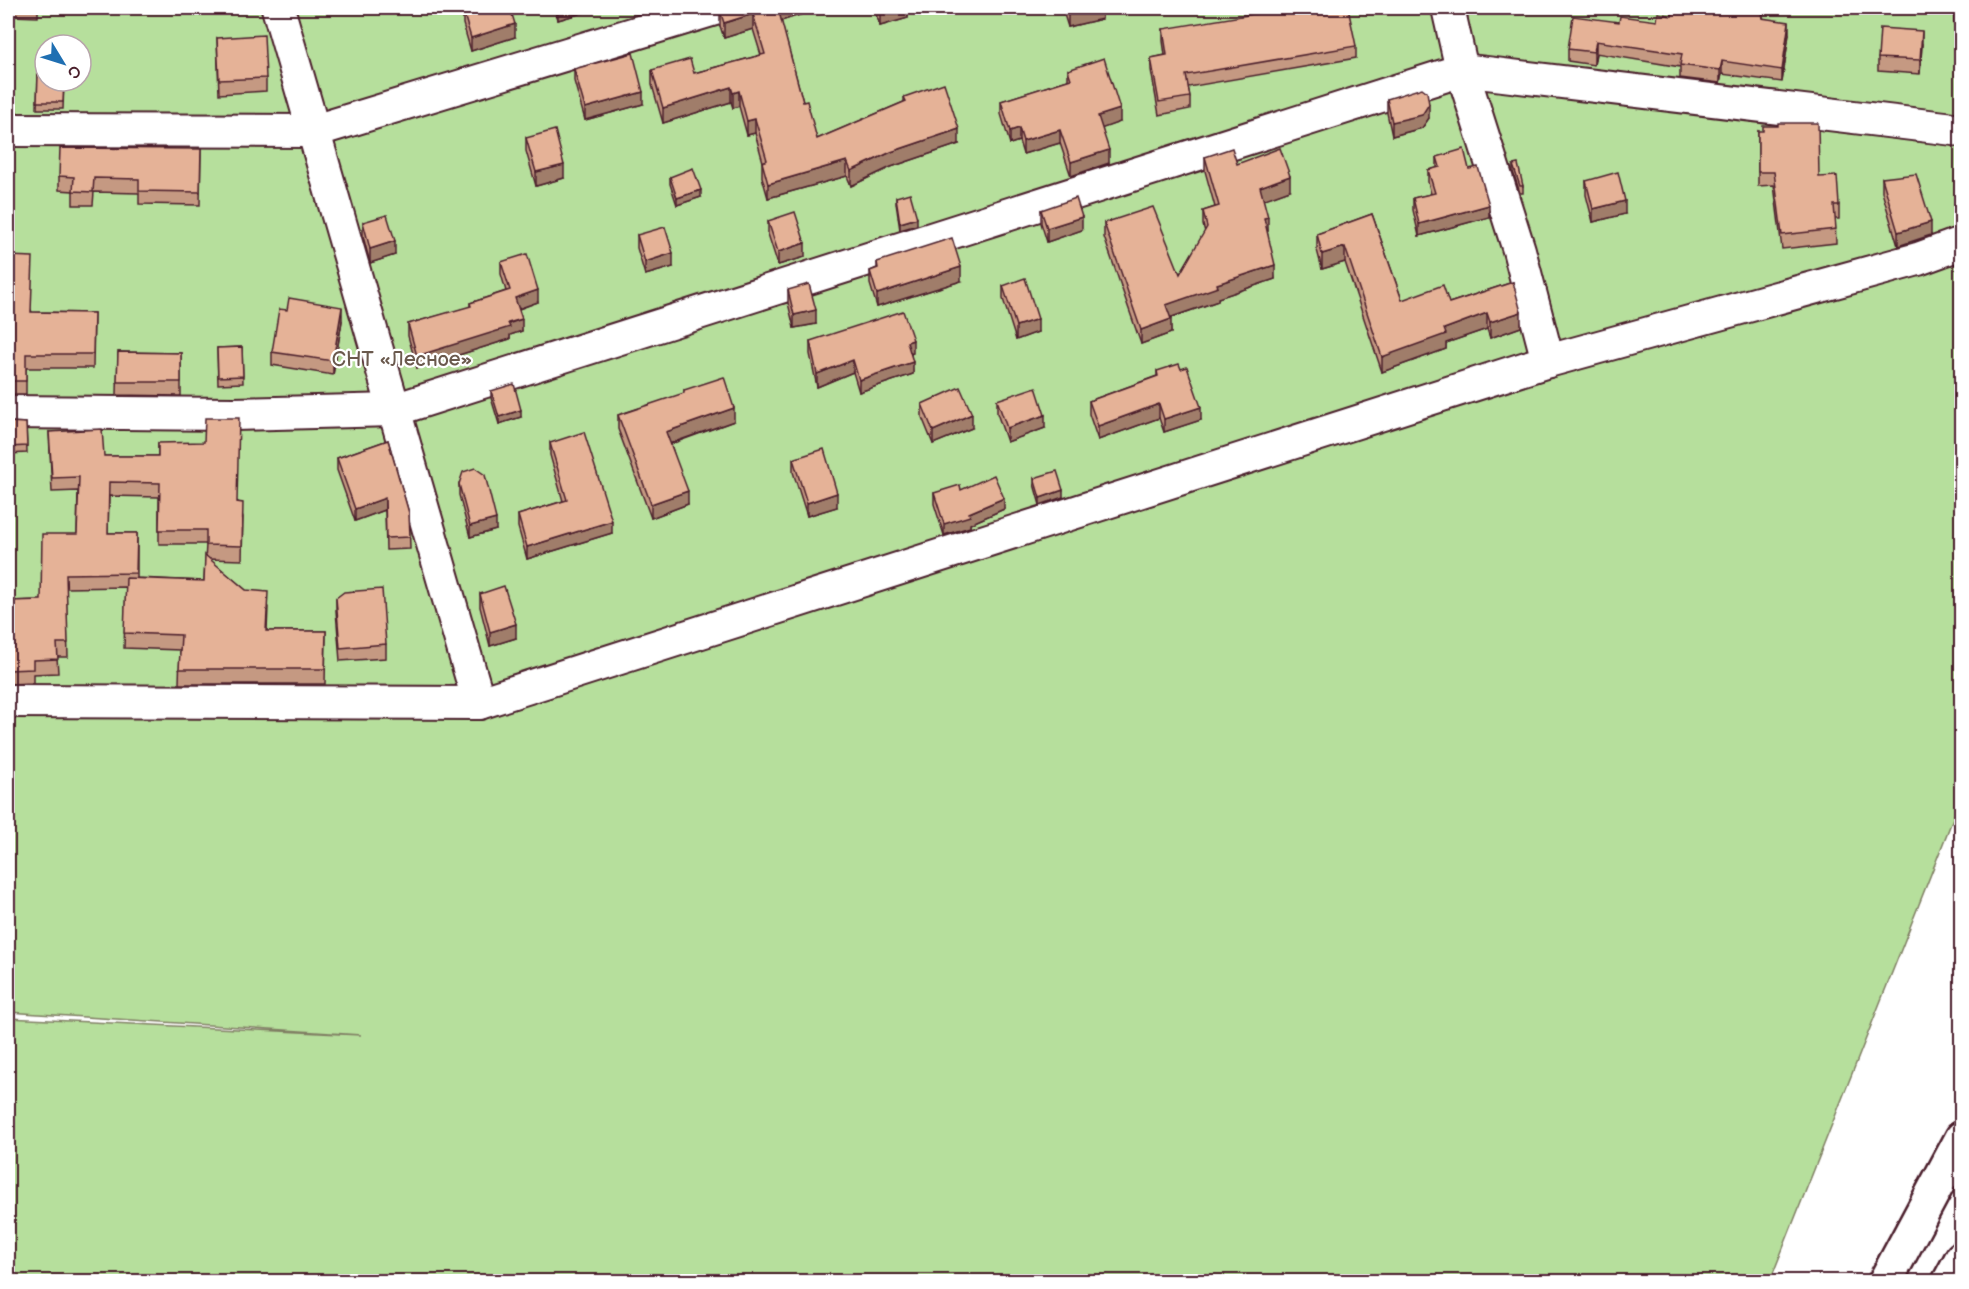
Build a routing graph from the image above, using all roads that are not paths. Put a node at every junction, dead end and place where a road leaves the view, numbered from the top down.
1 (278, 8) edge
2 (718, 8) edge
3 (1448, 8) edge
4 (1462, 70) junction
5 (8, 130) edge
6 (1962, 130) edge
7 (314, 131) junction
8 (1962, 243) edge
9 (1548, 361) junction
10 (394, 410) junction
11 (8, 412) edge
12 (8, 701) edge
13 (479, 703) junction
14 (1962, 1138) edge
15 (1962, 1258) edge
16 (1885, 1281) edge
17 (1949, 1281) edge

1 - 7 street
2 - 7 street
3 - 4 street
4 - 6 street
4 - 9 street
4 - 10 street
5 - 7 street
7 - 10 street
8 - 9 street
9 - 13 street
10 - 11 street
10 - 13 street
12 - 13 street
14 - 16 highway
15 - 17 highway

